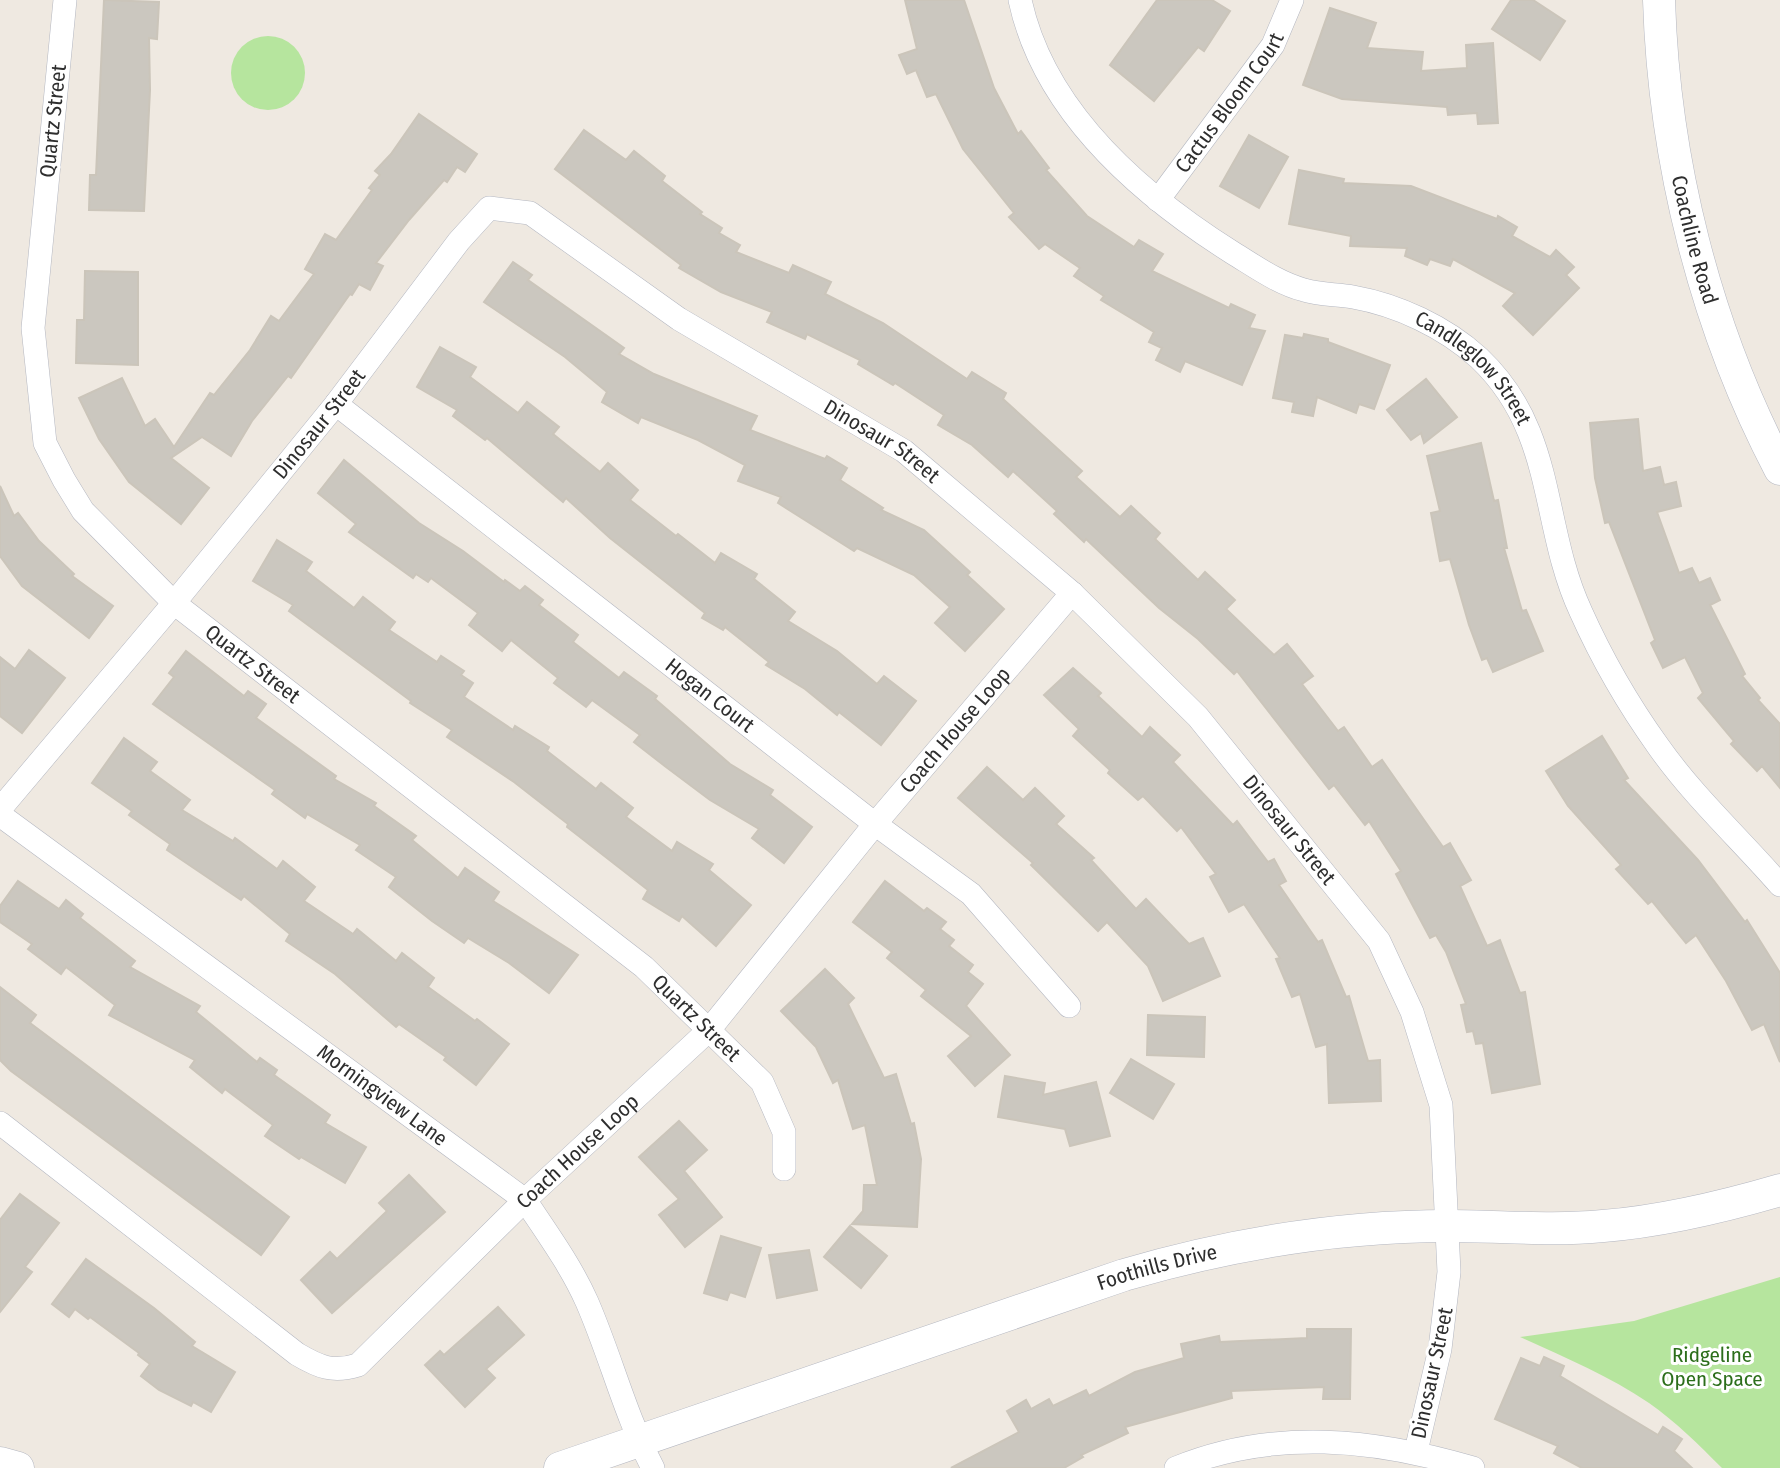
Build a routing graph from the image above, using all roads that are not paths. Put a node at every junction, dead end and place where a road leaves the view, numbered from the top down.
1 (65, 0) edge
2 (1020, 0) edge
3 (1292, 0) edge
4 (1659, 0) edge
5 (1158, 200) junction
6 (336, 404) junction
7 (1780, 469) edge
8 (1072, 593) junction
9 (174, 603) junction
10 (0, 810) edge
11 (0, 815) edge
12 (875, 824) junction
13 (1780, 886) edge
14 (1069, 1006) dead end
15 (709, 1030) junction
16 (0, 1123) edge
17 (784, 1169) dead end
18 (1780, 1189) edge
19 (525, 1200) junction
20 (1449, 1226) junction
21 (638, 1440) junction
22 (1416, 1451) junction
23 (0, 1463) edge
24 (18, 1468) edge
25 (560, 1468) edge
26 (653, 1468) edge
27 (1176, 1468) edge
28 (1473, 1468) edge

1 - 9 street, Quartz Street
2 - 5 street, Candleglow Street
3 - 5 street, Cactus Bloom Court
4 - 7 street, Coachline Road
5 - 13 street, Candleglow Street
6 - 8 street, Dinosaur Street
6 - 9 street, Dinosaur Street
6 - 12 street, Hogan Court
8 - 12 street, Coach House Loop
8 - 20 street, Dinosaur Street
9 - 10 street, Dinosaur Street
9 - 15 street, Quartz Street
11 - 19 street, Morningview Lane
12 - 14 street, Hogan Court
12 - 15 street, Coach House Loop
15 - 17 street, Quartz Street
15 - 19 street, Coach House Loop
16 - 19 street, Coach House Loop
18 - 20 street, Foothills Drive
19 - 21 street, Morningview Lane
20 - 21 street, Foothills Drive
20 - 22 street, Dinosaur Street
21 - 25 street, Foothills Drive
21 - 26 street, Morningview Lane
22 - 27 street
22 - 28 street
23 - 24 street

